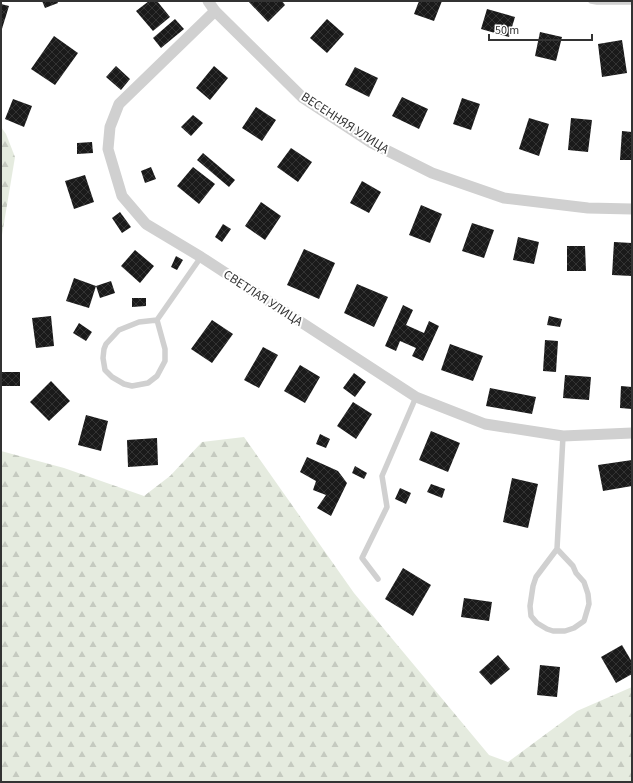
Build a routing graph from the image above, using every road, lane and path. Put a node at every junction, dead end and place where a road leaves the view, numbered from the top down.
1 (208, 1) edge
2 (591, 1) edge
3 (632, 2) edge
4 (215, 11) junction
5 (632, 209) edge
6 (201, 257) junction
7 (157, 320) junction
8 (416, 397) junction
9 (632, 433) edge
10 (563, 436) junction
11 (557, 549) junction
12 (378, 579) dead end

1 - 4 street, ВЕСЕННЯЯ УЛИЦА
2 - 3 lane
4 - 5 street, ВЕСЕННЯЯ УЛИЦА
4 - 6 street, СВЕТЛАЯ УЛИЦА
6 - 7 lane
6 - 8 street, СВЕТЛАЯ УЛИЦА
7 - 7 lane
8 - 10 street, СВЕТЛАЯ УЛИЦА
8 - 12 lane
9 - 10 street, СВЕТЛАЯ УЛИЦА
10 - 11 lane
11 - 11 lane

